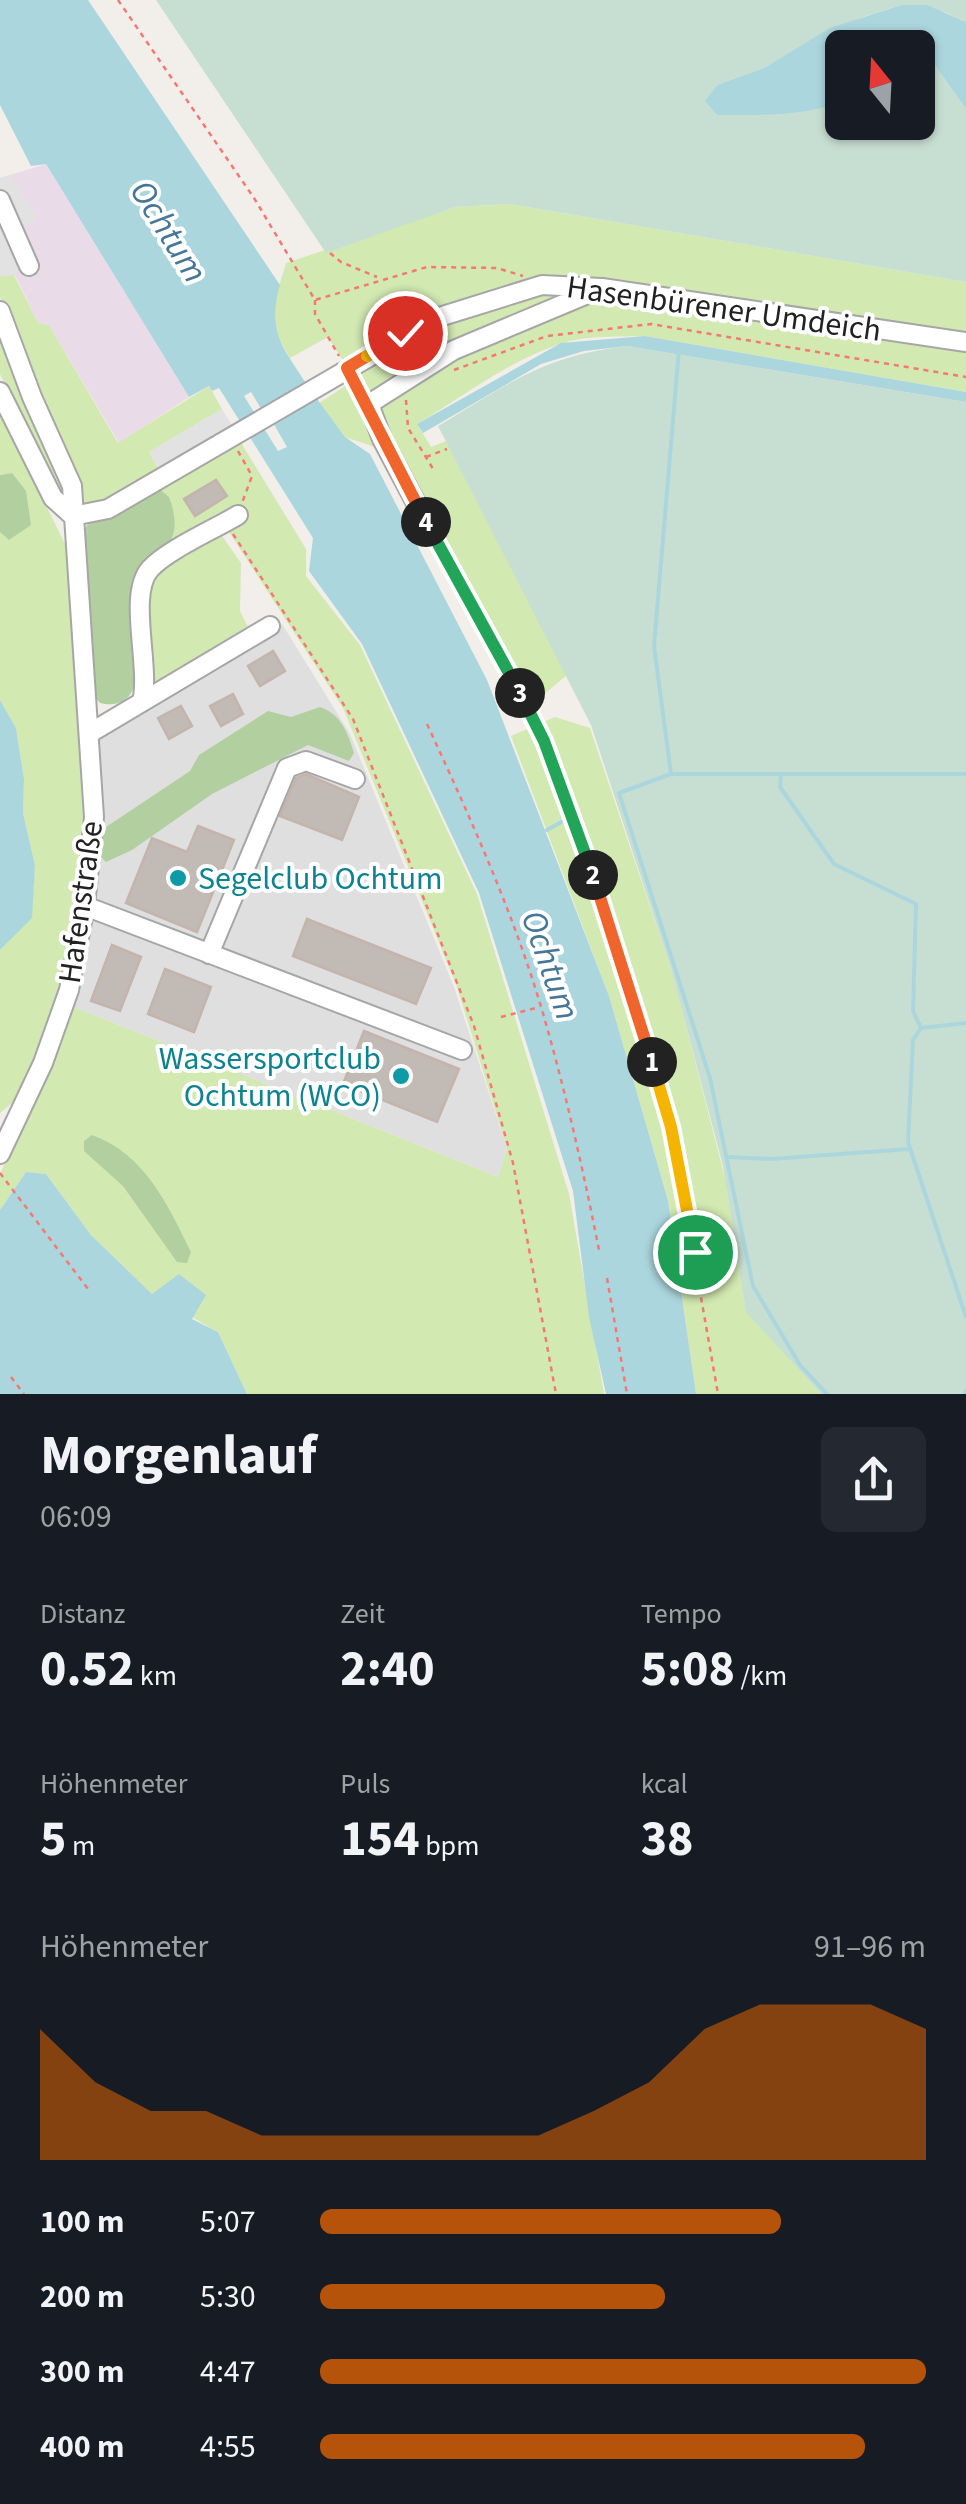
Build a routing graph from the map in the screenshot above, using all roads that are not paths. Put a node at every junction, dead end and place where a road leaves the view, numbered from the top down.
1 (0, 200) edge
2 (29, 266) dead end
3 (602, 288) junction
4 (0, 311) edge
5 (966, 342) edge
6 (0, 392) edge
7 (238, 515) road end
8 (74, 516) junction
9 (427, 524) road end
10 (270, 626) dead end
11 (142, 702) junction
12 (90, 732) junction
13 (356, 779) dead end
14 (85, 906) junction
15 (209, 954) junction
16 (462, 1050) dead end
17 (0, 1154) edge

1 - 2 street
3 - 5 street, Hasenbürener Umdeich
3 - 8 street, Hasenbürener Umdeich
3 - 9 street
4 - 8 street, Hafenstraße
6 - 8 street
7 - 11 street
8 - 12 street, Hafenstraße
10 - 11 street
11 - 12 street
12 - 14 street, Hafenstraße
13 - 15 street
14 - 15 street
14 - 17 street, Hafenstraße
15 - 16 street

